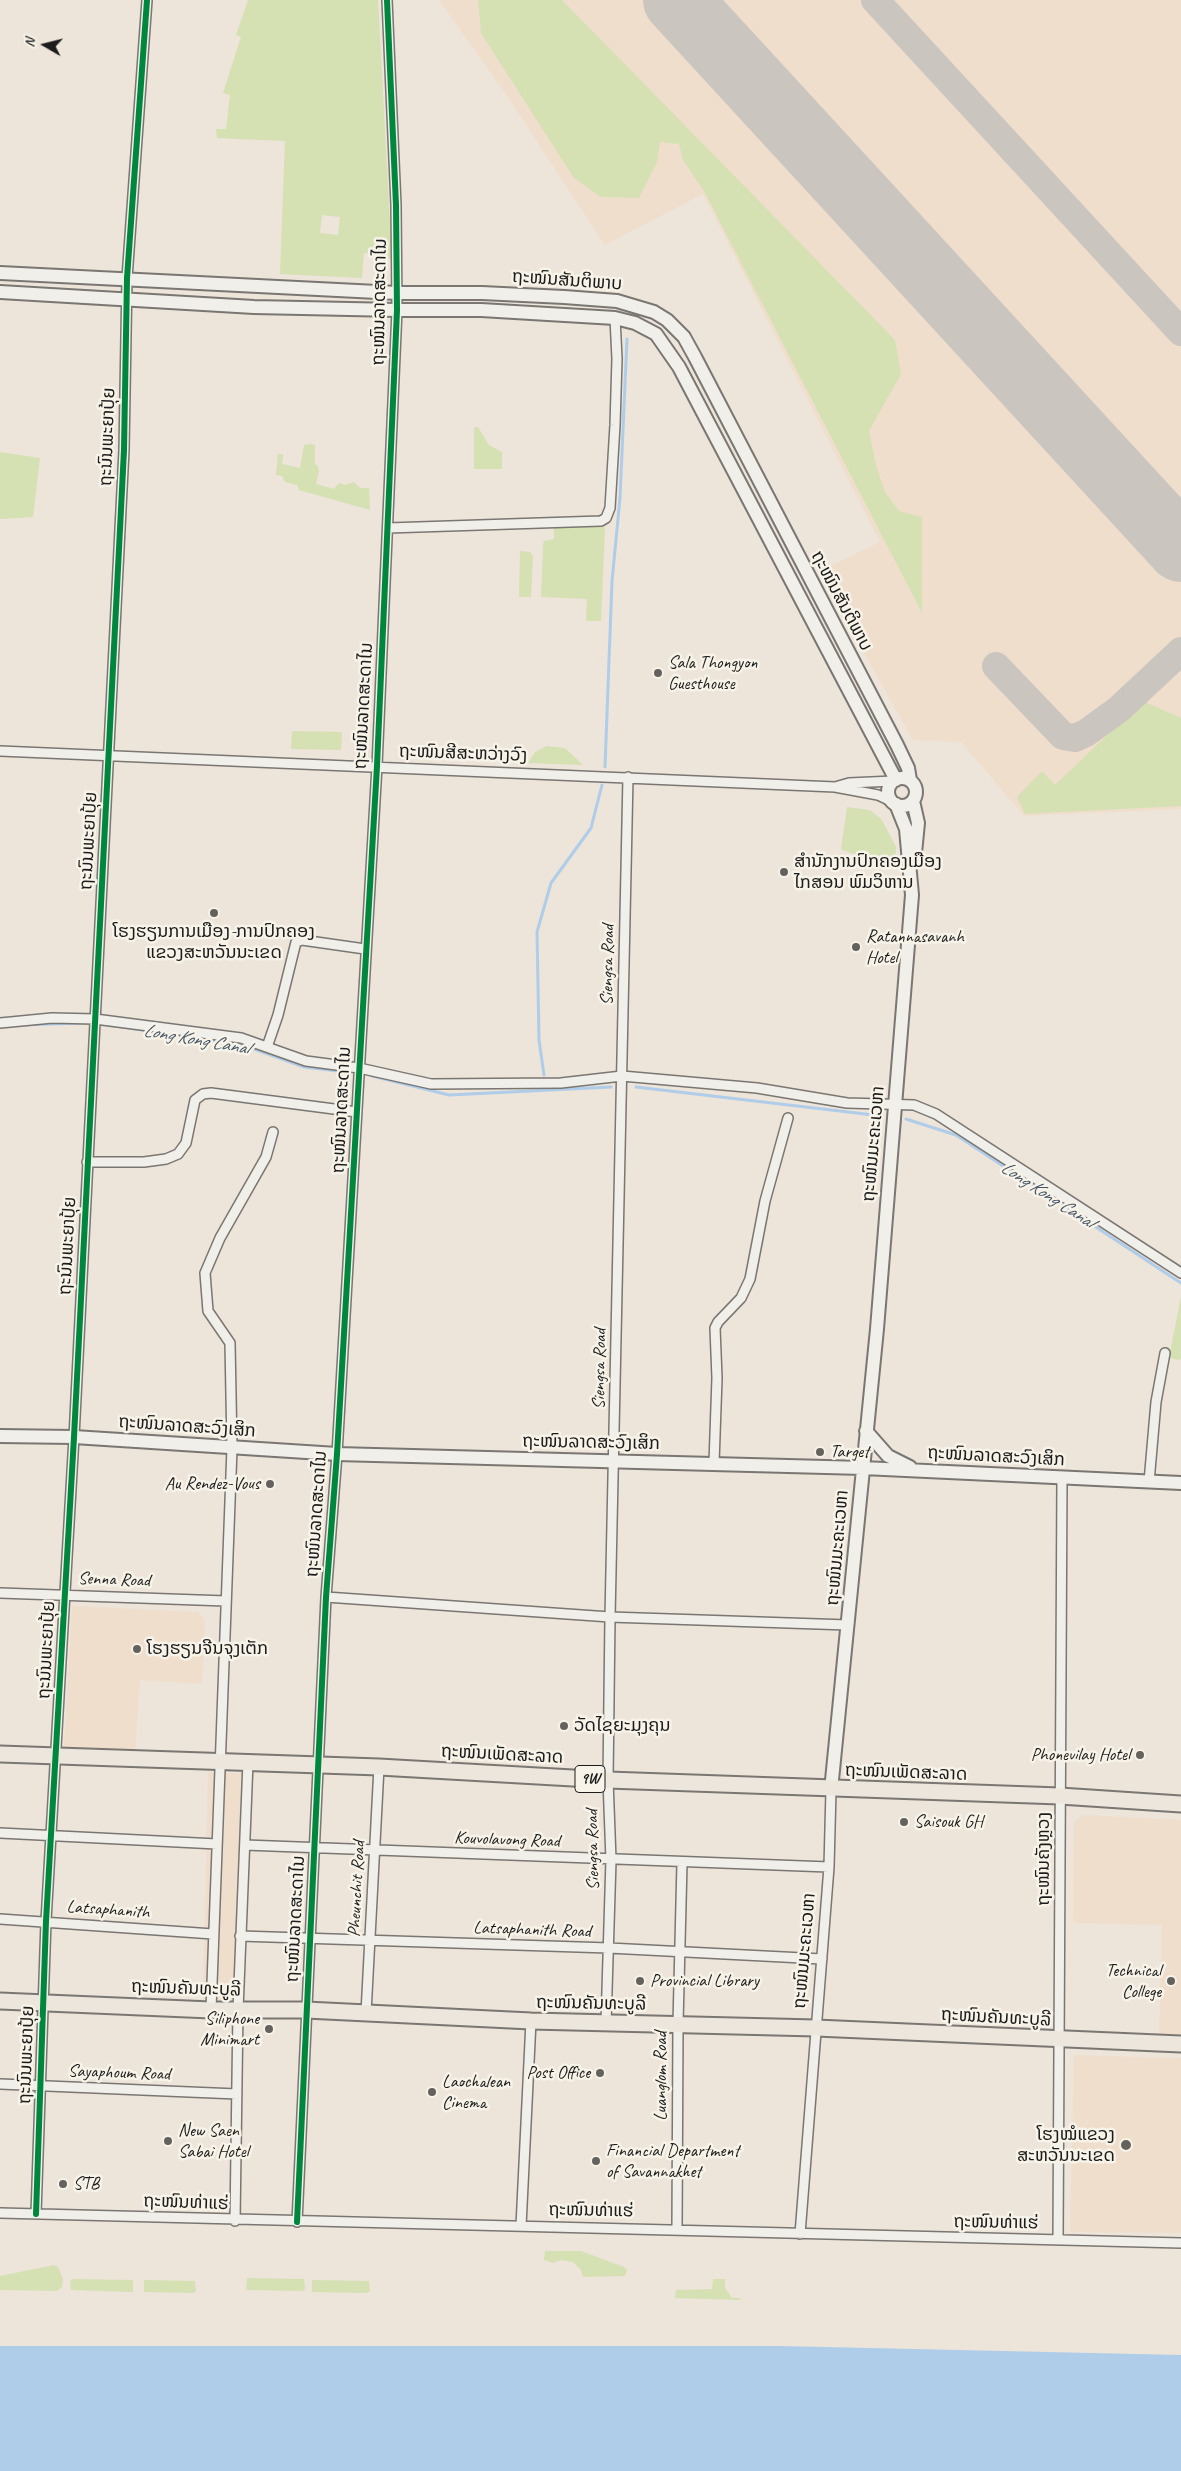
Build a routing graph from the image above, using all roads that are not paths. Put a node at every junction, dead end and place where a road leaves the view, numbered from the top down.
1 (147, 0) edge
2 (387, 0) edge
3 (0, 273) edge
4 (127, 278) junction
5 (0, 292) edge
6 (397, 293) junction
7 (127, 299) junction
8 (397, 310) junction
9 (615, 318) junction
10 (388, 528) junction
11 (0, 751) edge
12 (108, 756) junction
13 (377, 766) junction
14 (628, 777) junction
15 (894, 780) junction
16 (910, 780) junction
17 (835, 787) junction
18 (913, 801) junction
19 (895, 803) junction
20 (909, 865) junction
21 (365, 949) junction
22 (94, 1019) junction
23 (0, 1023) edge
24 (267, 1047) junction
25 (359, 1068) junction
26 (622, 1076) junction
27 (896, 1105) junction
28 (357, 1112) junction
29 (788, 1118) dead end
30 (273, 1132) dead end
31 (87, 1162) junction
32 (1181, 1274) edge
33 (1165, 1353) dead end
34 (866, 1431) junction
35 (0, 1436) edge
36 (74, 1437) junction
37 (232, 1448) junction
38 (337, 1454) junction
39 (615, 1460) junction
40 (714, 1463) junction
41 (863, 1468) junction
42 (920, 1470) junction
43 (1062, 1478) junction
44 (1149, 1482) junction
45 (1181, 1483) edge
46 (0, 1593) edge
47 (65, 1594) junction
48 (326, 1597) junction
49 (226, 1601) junction
50 (610, 1616) junction
51 (848, 1625) junction
52 (0, 1754) edge
53 (56, 1756) junction
54 (219, 1762) junction
55 (248, 1762) junction
56 (319, 1766) junction
57 (379, 1767) junction
58 (608, 1780) junction
59 (831, 1790) junction
60 (1060, 1796) junction
61 (1181, 1804) edge
62 (0, 1832) edge
63 (50, 1835) junction
64 (216, 1844) junction
65 (245, 1845) junction
66 (315, 1848) junction
67 (375, 1852) junction
68 (611, 1860) junction
69 (682, 1863) junction
70 (829, 1867) junction
71 (0, 1919) edge
72 (46, 1922) junction
73 (214, 1934) junction
74 (240, 1936) junction
75 (309, 1938) junction
76 (371, 1941) junction
77 (609, 1948) junction
78 (680, 1952) junction
79 (822, 1958) junction
80 (0, 2001) edge
81 (44, 2002) junction
82 (211, 2010) junction
83 (238, 2010) junction
84 (306, 2010) junction
85 (366, 2013) junction
86 (531, 2021) junction
87 (606, 2023) junction
88 (678, 2024) junction
89 (816, 2028) junction
90 (1059, 2039) junction
91 (1181, 2044) edge
92 (0, 2084) edge
93 (41, 2086) junction
94 (237, 2094) junction
95 (0, 2213) edge
96 (36, 2214) junction
97 (235, 2221) junction
98 (297, 2222) junction
99 (521, 2226) junction
100 (677, 2229) junction
101 (800, 2234) junction
102 (1058, 2240) junction
103 (1181, 2243) edge

1 - 4 street, ຖະນົນພະຍາປຸ້ຍ
2 - 6 street, ຖະໜົນລາດສະດາໄນ
3 - 4 street, ຖະໜົນສັນຕິພາບ
4 - 6 street, ຖະໜົນສັນຕິພາບ
4 - 7 street, ຖະນົນພະຍາປຸ້ຍ
5 - 7 street, ຖະໜົນສັນຕິພາບ
6 - 8 street, ຖະໜົນລາດສະດາໄນ
6 - 16 street, ຖະໜົນສັນຕິພາບ
7 - 8 street, ຖະໜົນສັນຕິພາບ
7 - 12 street, ຖະນົນພະຍາປຸ້ຍ
8 - 9 street, ຖະໜົນສັນຕິພາບ
8 - 10 street, ຖະໜົນລາດສະດາໄນ
9 - 10 street
9 - 15 street, ຖະໜົນສັນຕິພາບ
10 - 13 street, ຖະໜົນລາດສະດາໄນ
11 - 12 street, ຖະໜົນສີສະຫວ່າງວົງ
12 - 13 street, ຖະໜົນສີສະຫວ່າງວົງ
12 - 22 street, ຖະນົນພະຍາປຸ້ຍ
13 - 14 street, ຖະໜົນສີສະຫວ່າງວົງ
13 - 21 street, ຖະໜົນລາດສະດາໄນ
14 - 17 street, ຖະໜົນສີສະຫວ່າງວົງ
14 - 26 street, Siengsa Road
15 - 16 street
15 - 17 street
15 - 19 street
16 - 18 street
17 - 19 street
18 - 19 street
18 - 20 street
19 - 20 street, ຖະໜົນມະຄະເວຫາ
20 - 27 street, ຖະໜົນມະຄະເວຫາ
21 - 24 street
21 - 25 street, ຖະໜົນລາດສະດາໄນ
22 - 23 street
22 - 24 street
22 - 31 street, ຖະນົນພະຍາປຸ້ຍ
24 - 25 street
25 - 26 street
25 - 28 street, ຖະໜົນລາດສະດາໄນ
26 - 27 street
26 - 39 street, Siengsa Road
27 - 32 street
27 - 34 street, ຖະໜົນມະຄະເວຫາ
28 - 31 street
28 - 38 street, ຖະໜົນລາດສະດາໄນ
29 - 40 street
30 - 37 street
31 - 36 street, ຖະນົນພະຍາປຸ້ຍ
33 - 44 street
34 - 41 street, ຖະໜົນມະຄະເວຫາ
34 - 42 street
35 - 36 street, ຖະໜົນລາດສະວົງເສິກ
36 - 37 street, ຖະໜົນລາດສະວົງເສິກ
36 - 47 street, ຖະນົນພະຍາປຸ້ຍ
37 - 38 street, ຖະໜົນລາດສະວົງເສິກ
37 - 49 street
38 - 39 street, ຖະໜົນລາດສະວົງເສິກ
38 - 48 street, ຖະໜົນລາດສະດາໄນ
39 - 40 street, ຖະໜົນລາດສະວົງເສິກ
39 - 50 street, Siengsa Road
40 - 41 street, ຖະໜົນລາດສະວົງເສິກ
41 - 42 street, ຖະໜົນລາດສະວົງເສິກ
41 - 51 street, ຖະໜົນມະຄະເວຫາ
42 - 43 street, ຖະໜົນລາດສະວົງເສິກ
43 - 44 street, ຖະໜົນລາດສະວົງເສິກ
43 - 60 street, ຖະໜົນຄັງຫຼວງ
44 - 45 street, ຖະໜົນລາດສະວົງເສິກ
46 - 47 street, Senna Road
47 - 49 street, Senna Road
47 - 53 street, ຖະນົນພະຍາປຸ້ຍ
48 - 50 street
48 - 56 street, ຖະໜົນລາດສະດາໄນ
49 - 54 street
50 - 51 street
50 - 58 street, Siengsa Road
51 - 59 street, ຖະໜົນມະຄະເວຫາ
52 - 53 main road, ຖະໜົນເພັດສະລາດ / 9W
53 - 54 main road, ຖະໜົນເພັດສະລາດ / 9W
53 - 63 street, ຖະນົນພະຍາປຸ້ຍ
54 - 55 main road, ຖະໜົນເພັດສະລາດ / 9W
54 - 64 street
55 - 56 main road, ຖະໜົນເພັດສະລາດ / 9W
55 - 65 street
56 - 57 main road, ຖະໜົນເພັດສະລາດ / 9W
56 - 66 street, ຖະໜົນລາດສະດາໄນ
57 - 58 main road, ຖະໜົນເພັດສະລາດ / 9W
57 - 67 street, Pheunchit Road
58 - 59 main road, ຖະໜົນເພັດສະລາດ / 9W
58 - 68 street, Siengsa Road
59 - 60 main road, ຖະໜົນເພັດສະລາດ / 9W
59 - 70 street, ຖະໜົນມະຄະເວຫາ
60 - 61 main road, ຖະໜົນເພັດສະລາດ / 9W
60 - 90 street, ຖະໜົນຄັງຫຼວງ
62 - 63 street
63 - 64 street
63 - 72 street, ຖະນົນພະຍາປຸ້ຍ
64 - 73 street
65 - 66 street, Kouvolavong Road
65 - 74 street
66 - 67 street, Kouvolavong Road
66 - 75 street, ຖະໜົນລາດສະດາໄນ
67 - 68 street, Kouvolavong Road
67 - 76 street, Pheunchit Road
68 - 69 street, Kouvolavong Road
68 - 77 street, Siengsa Road
69 - 70 street, Kouvolavong Road
69 - 78 street, Luanglom Road
70 - 79 street, ຖະໜົນມະຄະເວຫາ
71 - 72 street, Latsaphanith
72 - 73 street, Latsaphanith
72 - 81 street, ຖະນົນພະຍາປຸ້ຍ
73 - 82 street
74 - 75 street, Latsaphanith Road
74 - 83 street
75 - 76 street, Latsaphanith Road
75 - 84 street, ຖະໜົນລາດສະດາໄນ
76 - 77 street, Latsaphanith Road
76 - 85 street, Pheunchit Road
77 - 78 street, Latsaphanith Road
77 - 87 street, Siengsa Road
78 - 79 street, Latsaphanith Road
78 - 88 street, Luanglom Road
79 - 89 street, ຖະໜົນມະຄະເວຫາ
80 - 81 main road, ຖະໜົນຄັນທະບູລີ
81 - 82 main road, ຖະໜົນຄັນທະບູລີ
81 - 93 street, ຖະນົນພະຍາປຸ້ຍ
82 - 83 main road, ຖະໜົນຄັນທະບູລີ
83 - 84 main road, ຖະໜົນຄັນທະບູລີ
83 - 94 street
84 - 85 main road, ຖະໜົນຄັນທະບູລີ
84 - 98 street, ຖະໜົນລາດສະດາໄນ
85 - 86 main road, ຖະໜົນຄັນທະບູລີ
86 - 87 main road, ຖະໜົນຄັນທະບູລີ
86 - 99 street
87 - 88 main road, ຖະໜົນຄັນທະບູລີ
88 - 89 main road, ຖະໜົນຄັນທະບູລີ
88 - 100 street, Luanglom Road
89 - 90 main road, ຖະໜົນຄັນທະບູລີ
89 - 101 street, ຖະໜົນມະຄະເວຫາ
90 - 91 main road, ຖະໜົນຄັນທະບູລີ
90 - 102 street, ຖະໜົນຄັງຫຼວງ
92 - 93 street, Sayaphoum Road
93 - 94 street, Sayaphoum Road
93 - 96 street, ຖະນົນພະຍາປຸ້ຍ
94 - 97 street
95 - 96 street, ຖະໜົນທ່າແຮ່
96 - 97 street, ຖະໜົນທ່າແຮ່
97 - 98 street, ຖະໜົນທ່າແຮ່
98 - 99 street, ຖະໜົນທ່າແຮ່
99 - 100 street, ຖະໜົນທ່າແຮ່
100 - 101 street, ຖະໜົນທ່າແຮ່
101 - 102 street, ຖະໜົນທ່າແຮ່
102 - 103 street, ຖະໜົນທ່າແຮ່

